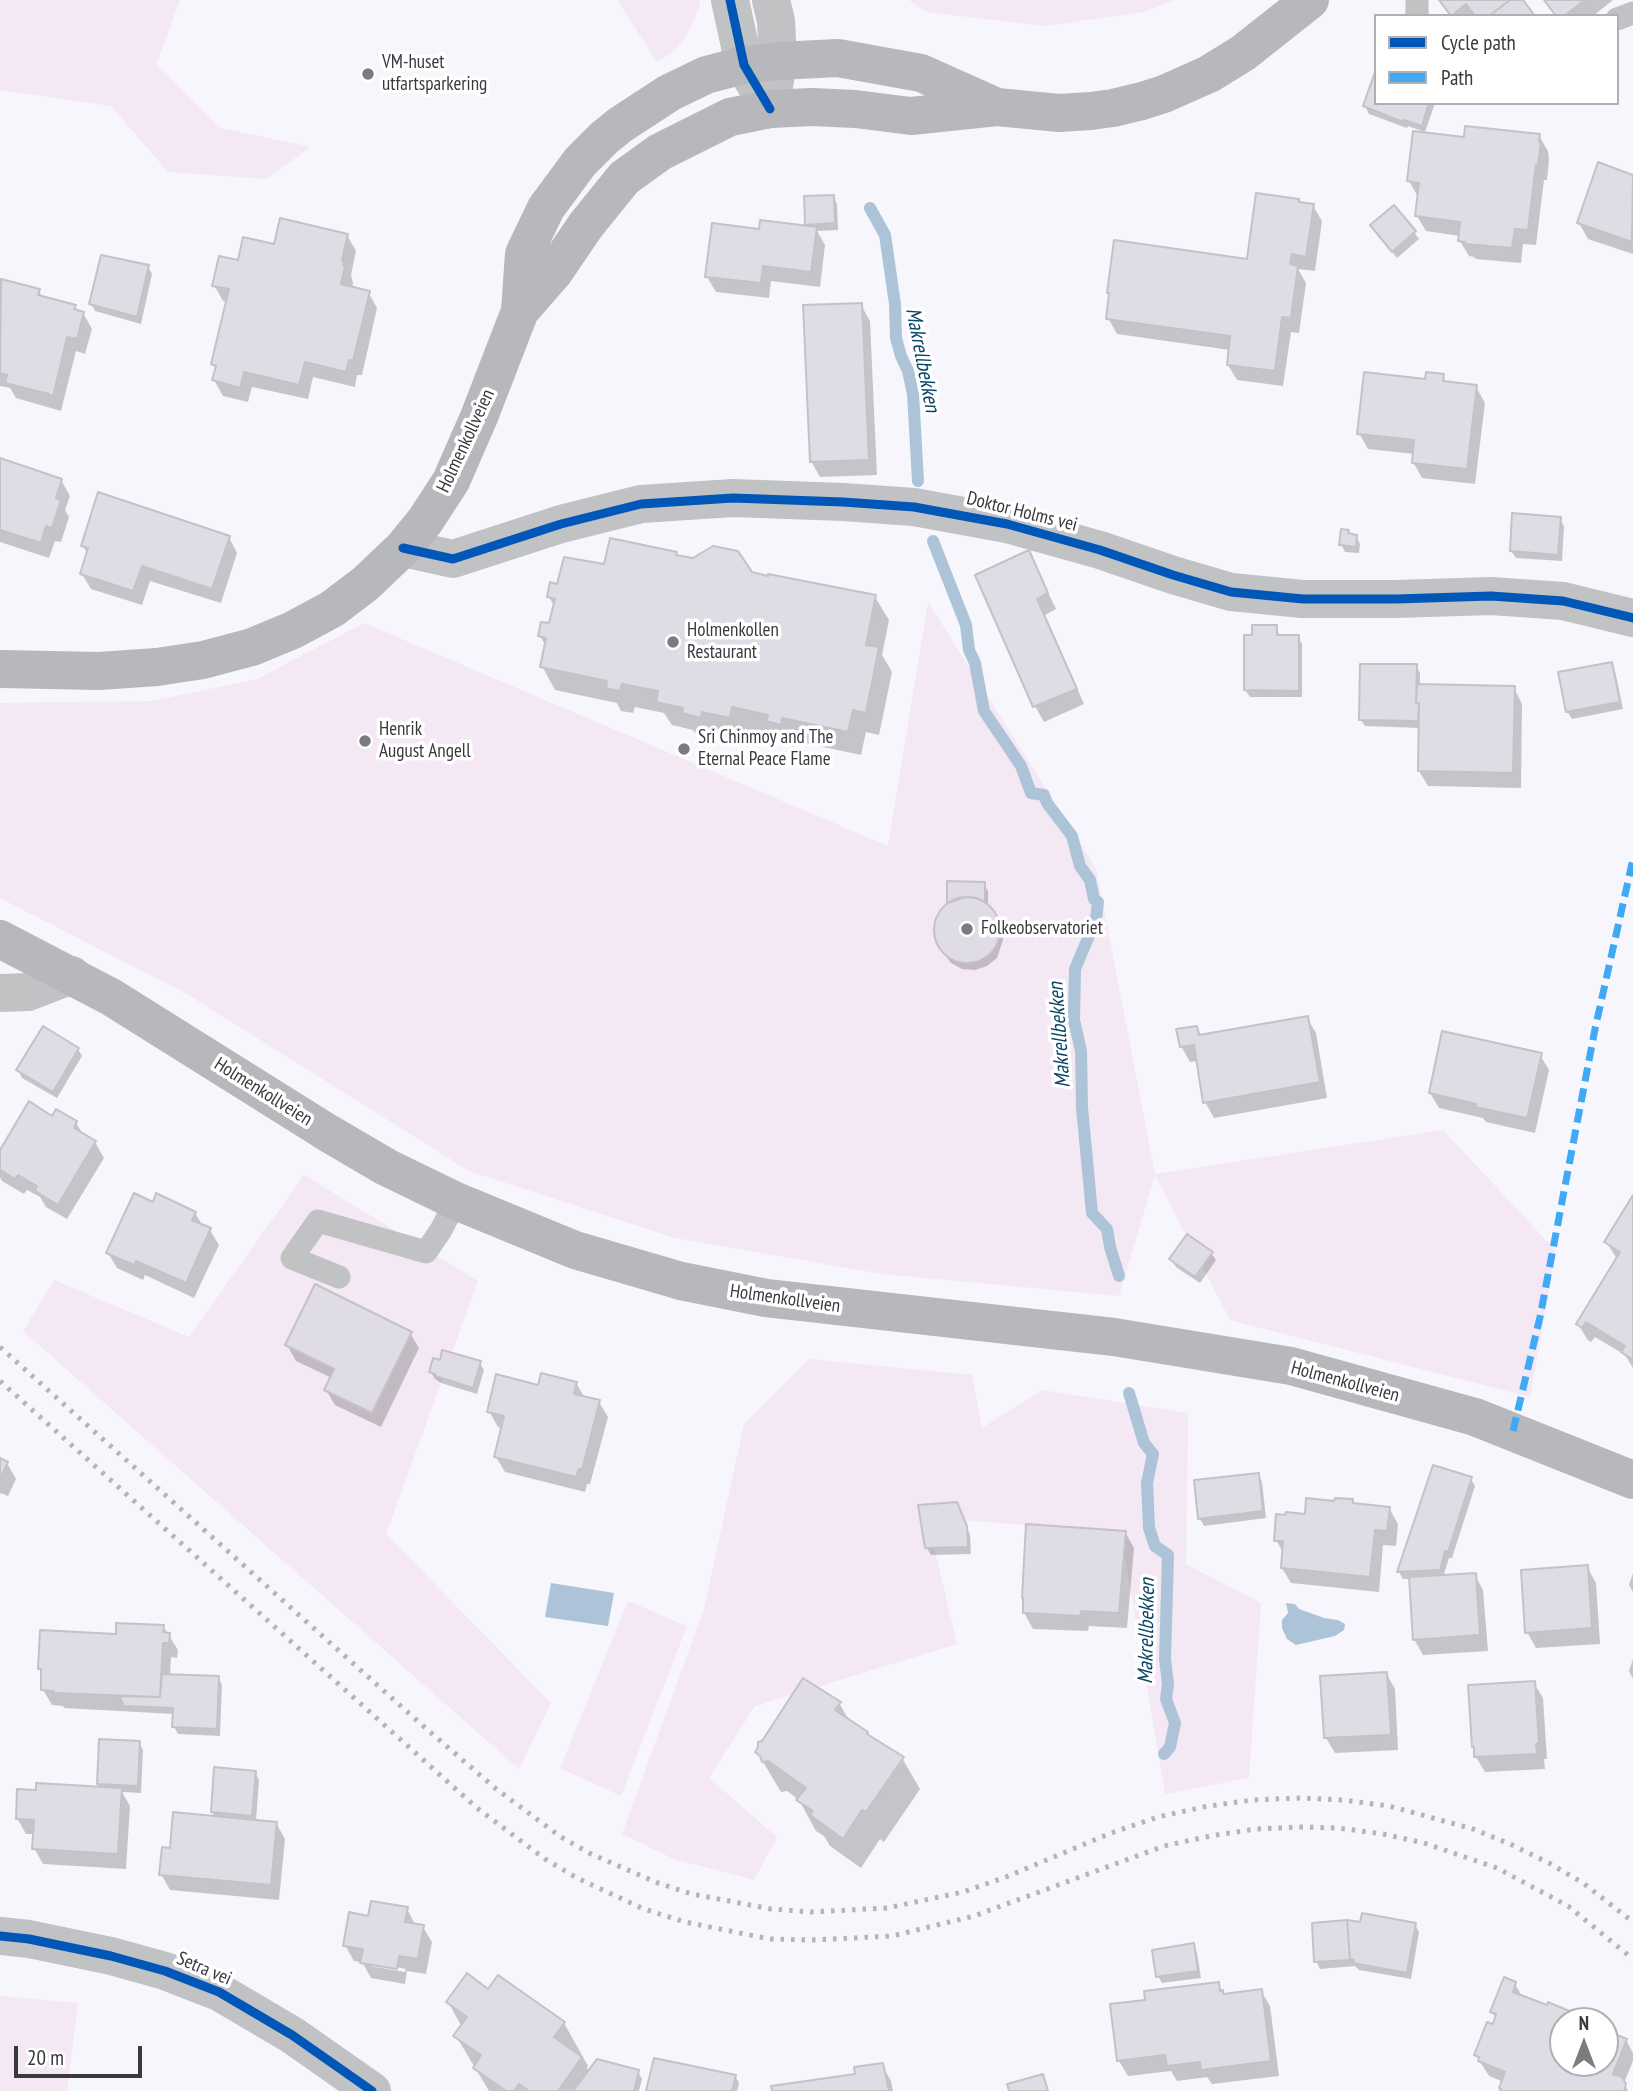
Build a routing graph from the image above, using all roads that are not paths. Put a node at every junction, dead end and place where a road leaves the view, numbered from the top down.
1 (730, 0) edge
2 (771, 0) edge
3 (1310, 0) edge
4 (761, 63) junction
5 (997, 107) junction
6 (770, 108) junction
7 (520, 311) junction
8 (403, 548) junction
9 (1633, 618) edge
10 (0, 669) edge
11 (0, 939) edge
12 (72, 975) junction
13 (0, 993) edge
14 (456, 1200) junction
15 (339, 1277) dead end
16 (1633, 1480) edge
17 (0, 1936) edge
18 (372, 2091) edge

1 - 4 street
2 - 4 street
3 - 5 main road, Holmenkollveien
4 - 5 main road, Holmenkollveien
4 - 6 street
4 - 7 main road, Holmenkollveien
5 - 6 main road, Holmenkollveien
6 - 7 main road, Holmenkollveien
7 - 8 main road, Holmenkollveien
8 - 9 street, Doktor Holms vei
8 - 10 main road, Holmenkollveien
11 - 12 main road, Holmenkollveien
12 - 13 street
12 - 14 main road, Holmenkollveien
14 - 15 lane
14 - 16 main road, Holmenkollveien
17 - 18 street, Setra vei

